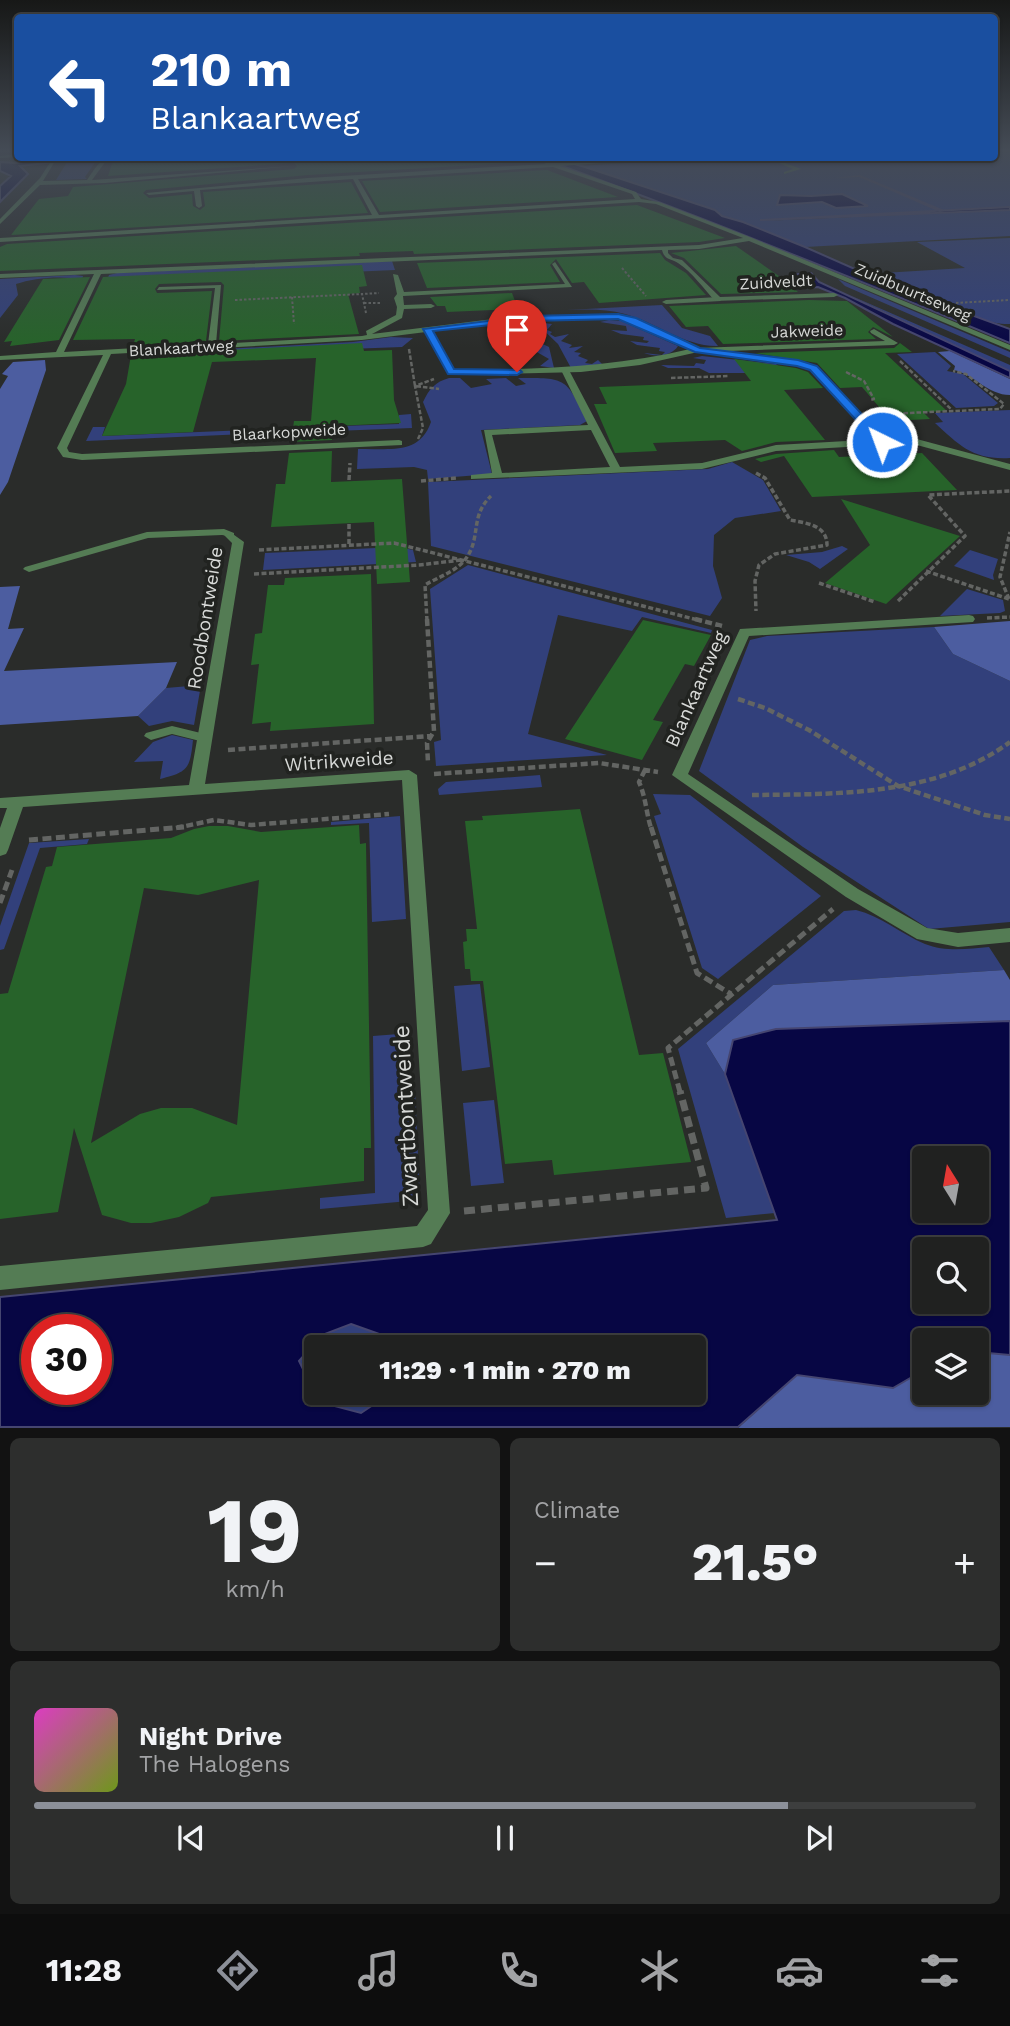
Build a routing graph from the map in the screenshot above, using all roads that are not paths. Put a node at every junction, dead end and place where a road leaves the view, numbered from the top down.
1 (376, 215) edge
2 (410, 215) edge
3 (687, 215) edge
4 (373, 217) junction
5 (750, 239) junction
6 (0, 240) edge
7 (665, 248) junction
8 (555, 264) dead end
9 (99, 271) junction
10 (395, 275) dead end
11 (0, 276) edge
12 (159, 289) dead end
13 (401, 294) junction
14 (834, 295) dead end
15 (718, 299) junction
16 (666, 302) dead end
17 (431, 306) dead end
18 (401, 307) junction
19 (428, 329) junction
20 (874, 331) dead end
21 (362, 338) junction
22 (212, 346) junction
23 (1010, 348) edge
24 (698, 350) junction
25 (108, 352) junction
26 (60, 354) junction
27 (0, 358) edge
28 (566, 372) junction
29 (596, 427) junction
30 (882, 442) junction
31 (399, 443) road end
32 (1010, 467) edge
33 (617, 471) junction
34 (498, 475) junction
35 (475, 477) road end
36 (29, 569) dead end
37 (969, 619) dead end
38 (150, 736) dead end
39 (203, 745) junction
40 (419, 775) joint
41 (196, 790) junction
42 (18, 802) junction
43 (0, 803) edge
44 (2, 846) edge
45 (1010, 935) edge
46 (0, 1278) edge

1 - 4 street
2 - 4 street
3 - 5 street, Zuidbuurtseweg
4 - 6 street
5 - 7 street
5 - 23 street, Zuidbuurtseweg
7 - 9 street
7 - 15 street, Zuidveldt
8 - 13 street
9 - 11 street
9 - 26 street
10 - 13 street
12 - 22 street
13 - 18 street
14 - 15 street, Zuidveldt
15 - 16 street, Zuidveldt
17 - 18 street
18 - 21 street, Blankaartweg
19 - 21 street, Blankaartweg
19 - 24 street, Blankaartweg
19 - 28 street, Blankaartweg
20 - 24 street, Jakweide
21 - 22 street, Blankaartweg
22 - 25 street, Blankaartweg
24 - 28 street, Blankaartweg
24 - 30 street, Blankaartweg
25 - 26 street, Blankaartweg
25 - 31 street, Blaarkopweide
26 - 27 street, Blankaartweg
28 - 29 street
29 - 33 street
29 - 34 street
30 - 32 street
30 - 33 street
33 - 34 street
34 - 35 street
36 - 39 street, Roodbontweide
37 - 45 street, Blankaartweg
38 - 39 street
39 - 41 street, Roodbontweide
40 - 41 street, Witrikweide
40 - 46 street, Zwartbontweide
41 - 42 street, Witrikweide
42 - 43 street, Witrikweide
42 - 44 street

